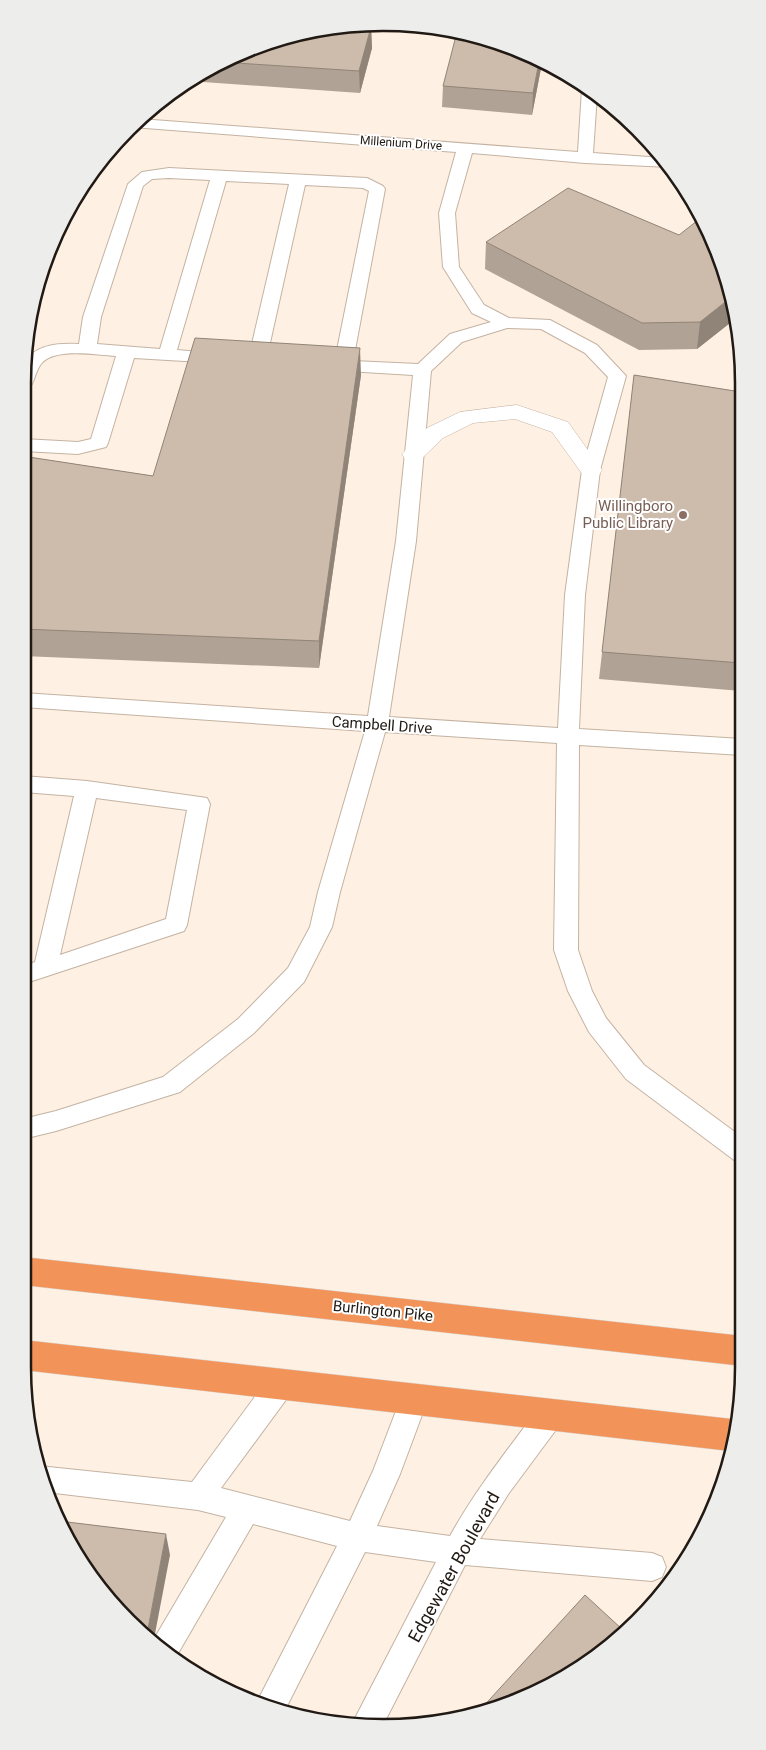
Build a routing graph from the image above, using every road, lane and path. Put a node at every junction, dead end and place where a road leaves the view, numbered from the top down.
1 (589, 99) edge
2 (146, 124) edge
3 (465, 148) junction
4 (585, 158) junction
5 (657, 162) edge
6 (220, 176) junction
7 (298, 180) junction
8 (506, 323) junction
9 (87, 349) junction
10 (126, 353) junction
11 (167, 355) junction
12 (257, 361) junction
13 (276, 362) edge
14 (32, 363) edge
15 (315, 364) edge
16 (343, 366) junction
17 (422, 370) junction
18 (31, 445) edge
19 (413, 454) junction
20 (591, 470) junction
21 (31, 701) edge
22 (377, 725) junction
23 (568, 737) junction
24 (735, 747) edge
25 (31, 785) edge
26 (87, 788) junction
27 (45, 969) junction
28 (31, 973) edge
29 (31, 1127) edge
30 (735, 1146) edge
31 (31, 1272) edge
32 (735, 1350) edge
33 (31, 1356) edge
34 (281, 1384) junction
35 (414, 1399) junction
36 (551, 1414) junction
37 (728, 1435) edge
38 (50, 1479) edge
39 (198, 1496) junction
40 (248, 1508) junction
41 (357, 1537) junction
42 (459, 1550) junction
43 (652, 1567) dead end
44 (167, 1644) edge
45 (273, 1701) edge
46 (370, 1718) edge

1 - 4 lane
2 - 3 lane, Millenium Drive
3 - 4 lane, Millenium Drive
3 - 8 lane
4 - 5 lane, Millenium Drive
6 - 7 lane
6 - 9 lane
6 - 11 lane
7 - 12 lane
7 - 16 lane
8 - 17 lane
8 - 20 lane
9 - 10 lane
9 - 14 lane
10 - 11 lane
10 - 18 lane
11 - 12 lane
12 - 13 lane
15 - 16 lane
16 - 17 lane
17 - 19 lane
19 - 20 street
19 - 22 lane
20 - 23 lane
21 - 22 lane, Campbell Drive
22 - 23 lane, Campbell Drive
22 - 29 lane
23 - 24 lane, Campbell Drive
23 - 30 lane
25 - 26 lane
26 - 27 lane
26 - 27 lane
27 - 28 lane
31 - 32 highway, Burlington Pike
33 - 34 highway
34 - 35 highway
34 - 39 lane
35 - 36 highway
35 - 41 lane
36 - 37 highway
36 - 42 lane, Edgewater Boulevard
38 - 39 lane
39 - 40 lane
40 - 41 lane
40 - 44 lane
41 - 42 lane
41 - 45 lane
42 - 43 lane
42 - 46 lane, Edgewater Boulevard

